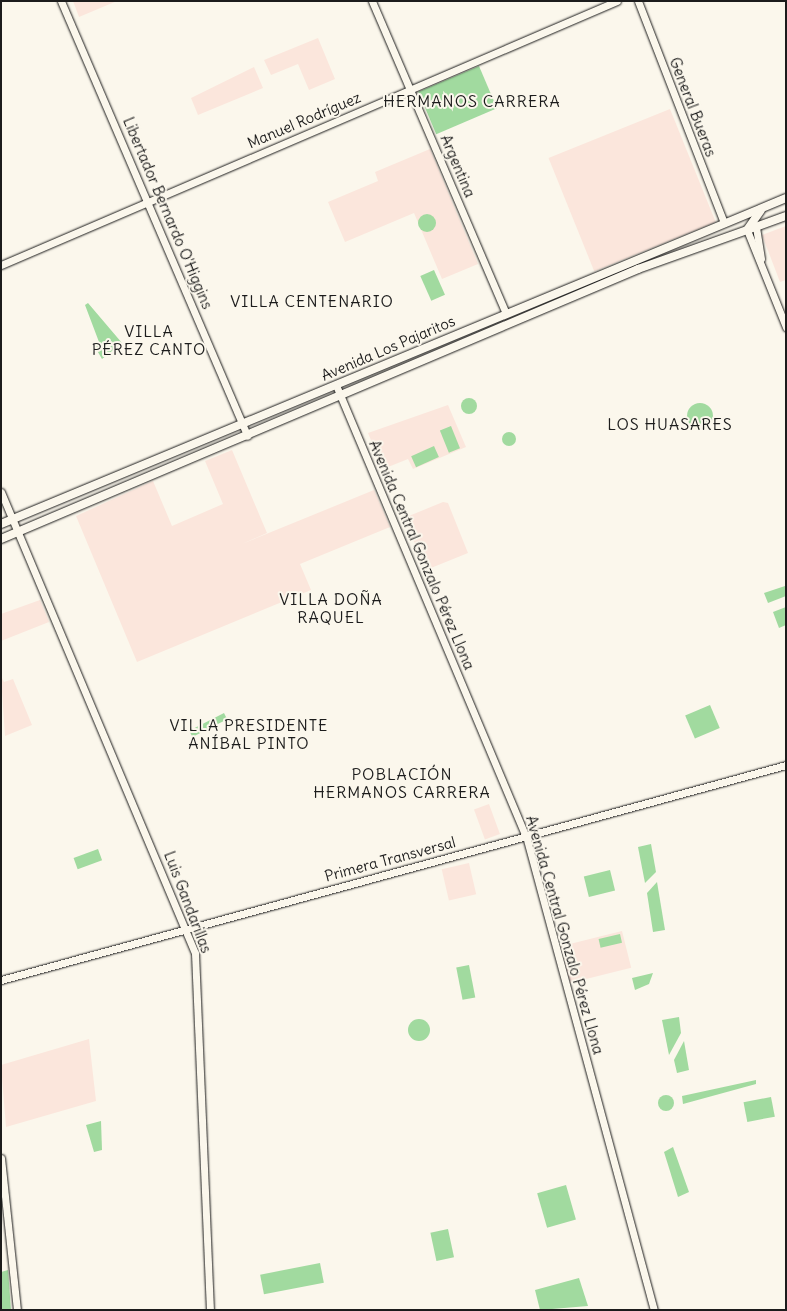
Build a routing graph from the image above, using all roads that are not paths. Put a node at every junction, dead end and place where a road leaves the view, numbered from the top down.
1 (62, 1) edge
2 (372, 1) edge
3 (617, 1) edge
4 (638, 1) edge
5 (410, 89) junction
6 (786, 198) edge
7 (148, 201) junction
8 (767, 206) junction
9 (786, 216) edge
10 (724, 223) junction
11 (756, 227) junction
12 (747, 230) junction
13 (761, 259) junction
14 (1, 265) edge
15 (506, 313) junction
16 (518, 320) junction
17 (786, 327) edge
18 (336, 385) junction
19 (341, 397) junction
20 (242, 424) junction
21 (247, 436) junction
22 (1, 492) edge
23 (12, 519) junction
24 (1, 524) edge
25 (18, 532) junction
26 (1, 539) edge
27 (786, 765) edge
28 (526, 836) junction
29 (186, 930) junction
30 (1, 980) edge
31 (1, 1158) edge
32 (17, 1310) edge
33 (210, 1310) edge
34 (654, 1310) edge

1 - 7 street, Libertador Bernardo O'Higgins
2 - 5 street, Argentina
3 - 5 street, Manuel Rodríguez
4 - 10 street, General Bueras
5 - 7 street, Manuel Rodríguez
5 - 15 street, Argentina
6 - 8 main road, Avenida Los Pajaritos
7 - 14 street, Manuel Rodríguez
7 - 20 street, Libertador Bernardo O'Higgins
8 - 10 main road, Avenida Los Pajaritos
8 - 12 main road
9 - 11 main road, Avenida Los Pajaritos
10 - 15 main road, Avenida Los Pajaritos
11 - 12 main road, Avenida Los Pajaritos
11 - 13 street
12 - 13 street
12 - 16 main road, Avenida Los Pajaritos
13 - 17 street
15 - 16 main road
15 - 18 main road, Avenida Los Pajaritos
16 - 19 main road, Avenida Los Pajaritos
18 - 19 street, Avenida Central Gonzalo Pérez Llona
18 - 20 main road, Avenida Los Pajaritos
19 - 21 main road, Avenida Los Pajaritos
19 - 28 street, Avenida Central Gonzalo Pérez Llona
20 - 21 street, Libertador Bernardo O'Higgins
20 - 23 main road, Avenida Los Pajaritos
21 - 25 main road, Avenida Los Pajaritos
22 - 23 street, Luis Gandarillas
23 - 24 main road, Avenida Los Pajaritos
23 - 25 street, Luis Gandarillas
25 - 26 main road, Avenida Los Pajaritos
25 - 29 street, Luis Gandarillas
27 - 28 street, Primera Transversal
28 - 29 street, Primera Transversal
28 - 34 street, Avenida Central Gonzalo Pérez Llona
29 - 30 street, Primera Transversal
29 - 33 street, Luis Gandarillas
31 - 32 street

